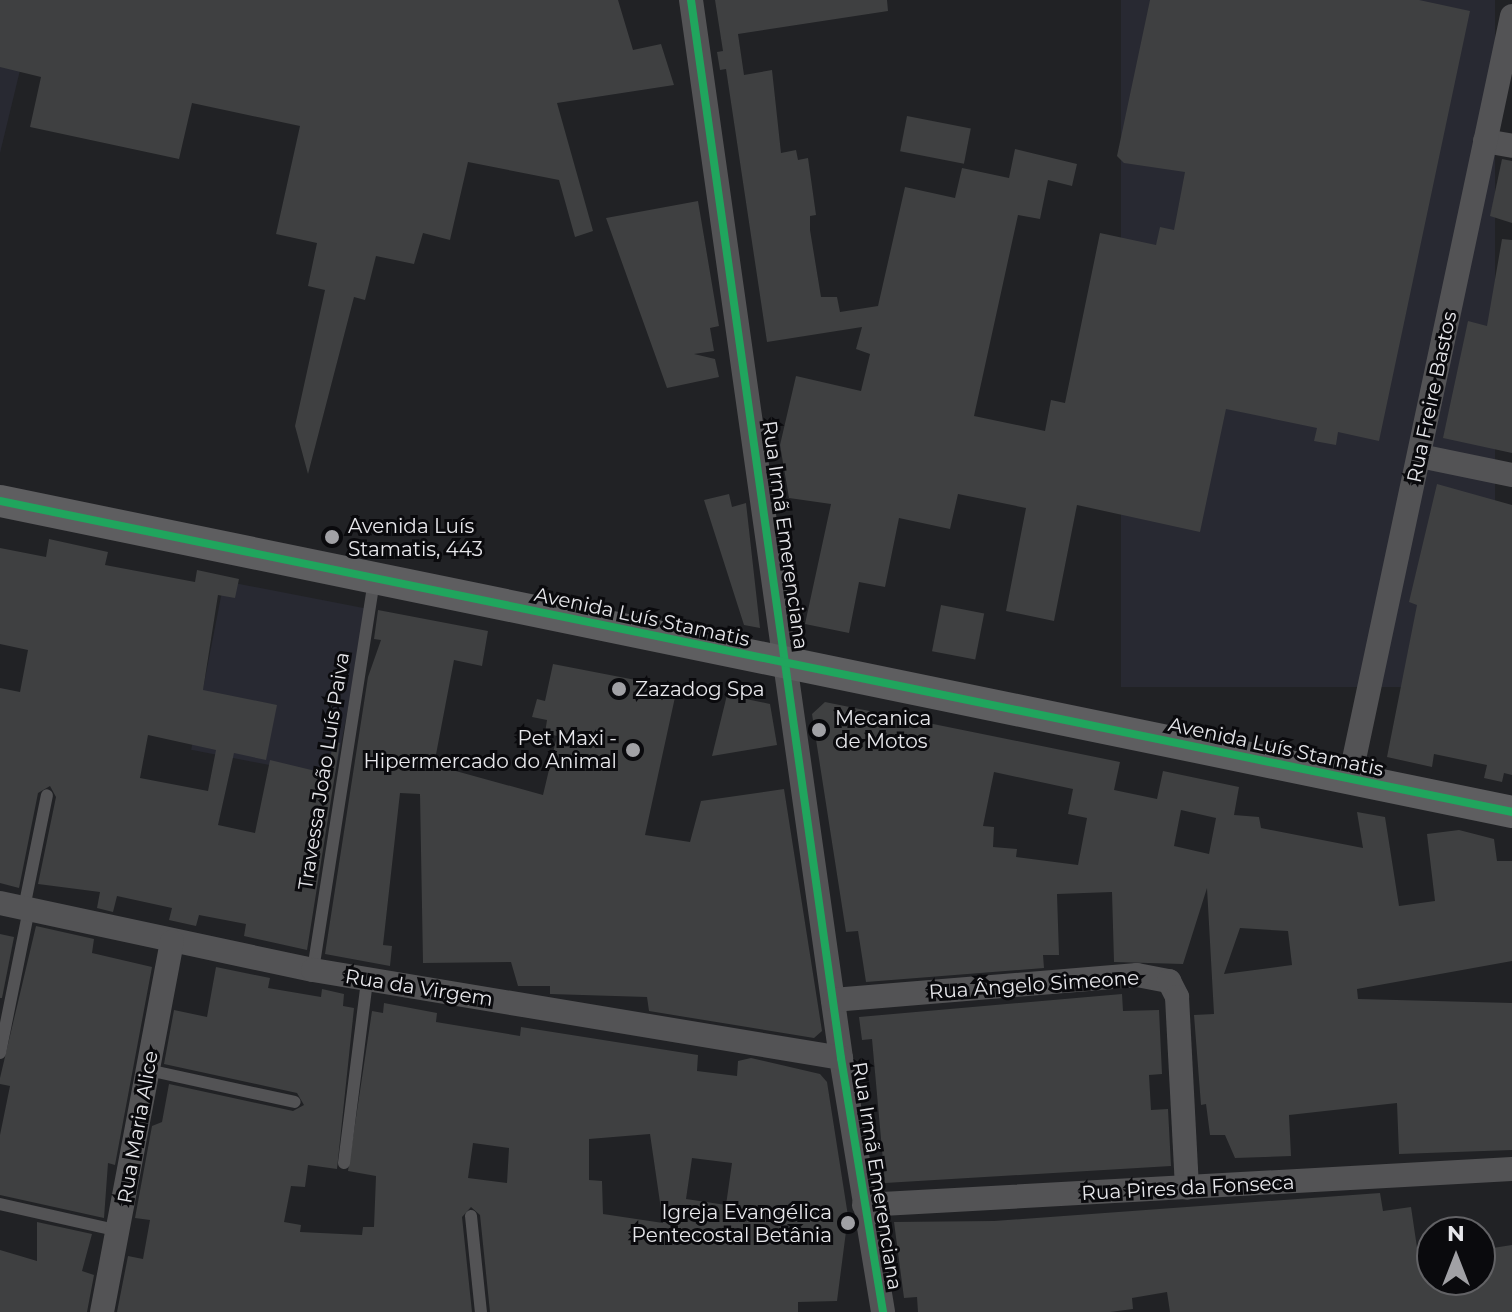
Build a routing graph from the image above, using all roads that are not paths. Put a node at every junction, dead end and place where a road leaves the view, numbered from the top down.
1 (691, 0) edge
2 (1512, 16) edge
3 (1485, 141) junction
4 (1512, 146) edge
5 (1420, 456) junction
6 (1512, 475) edge
7 (0, 501) edge
8 (375, 578) junction
9 (787, 663) junction
10 (1350, 778) junction
11 (47, 795) dead end
12 (1512, 812) edge
13 (0, 903) edge
14 (27, 909) junction
15 (172, 942) junction
16 (313, 970) junction
17 (367, 980) junction
18 (833, 1000) junction
19 (0, 1053) edge
20 (841, 1058) junction
21 (148, 1070) junction
22 (295, 1102) dead end
23 (344, 1163) dead end
24 (1512, 1169) edge
25 (1187, 1188) junction
26 (0, 1204) edge
27 (864, 1205) junction
28 (471, 1216) dead end
29 (120, 1231) junction
30 (102, 1312) edge
31 (481, 1312) edge
32 (883, 1312) edge

1 - 9 street, Rua Irmã Emerenciana
2 - 3 street, Rua Freire Bastos
3 - 4 street
3 - 5 street, Rua Freire Bastos
5 - 6 street
5 - 10 street, Rua Freire Bastos
7 - 8 main road, Avenida Luís Stamatis
8 - 9 main road, Avenida Luís Stamatis
8 - 16 lane, Travessa João Luís Paiva
9 - 10 main road, Avenida Luís Stamatis
9 - 18 street, Rua Irmã Emerenciana
10 - 12 main road, Avenida Luís Stamatis
11 - 14 lane
13 - 14 street, Rua da Virgem
14 - 15 street, Rua da Virgem
14 - 19 lane
15 - 16 street, Rua da Virgem
15 - 21 street, Rua Maria Alice
16 - 17 street, Rua da Virgem
17 - 20 street, Rua da Virgem
17 - 23 lane
18 - 20 street, Rua Irmã Emerenciana
18 - 25 street, Rua Ângelo Simeone
20 - 27 street, Rua Irmã Emerenciana
21 - 22 lane
21 - 29 street, Rua Maria Alice
24 - 25 street, Rua Pires da Fonseca
25 - 27 street, Rua Pires da Fonseca
26 - 29 lane
27 - 32 street, Rua Irmã Emerenciana
28 - 31 lane
29 - 30 street, Rua Maria Alice

